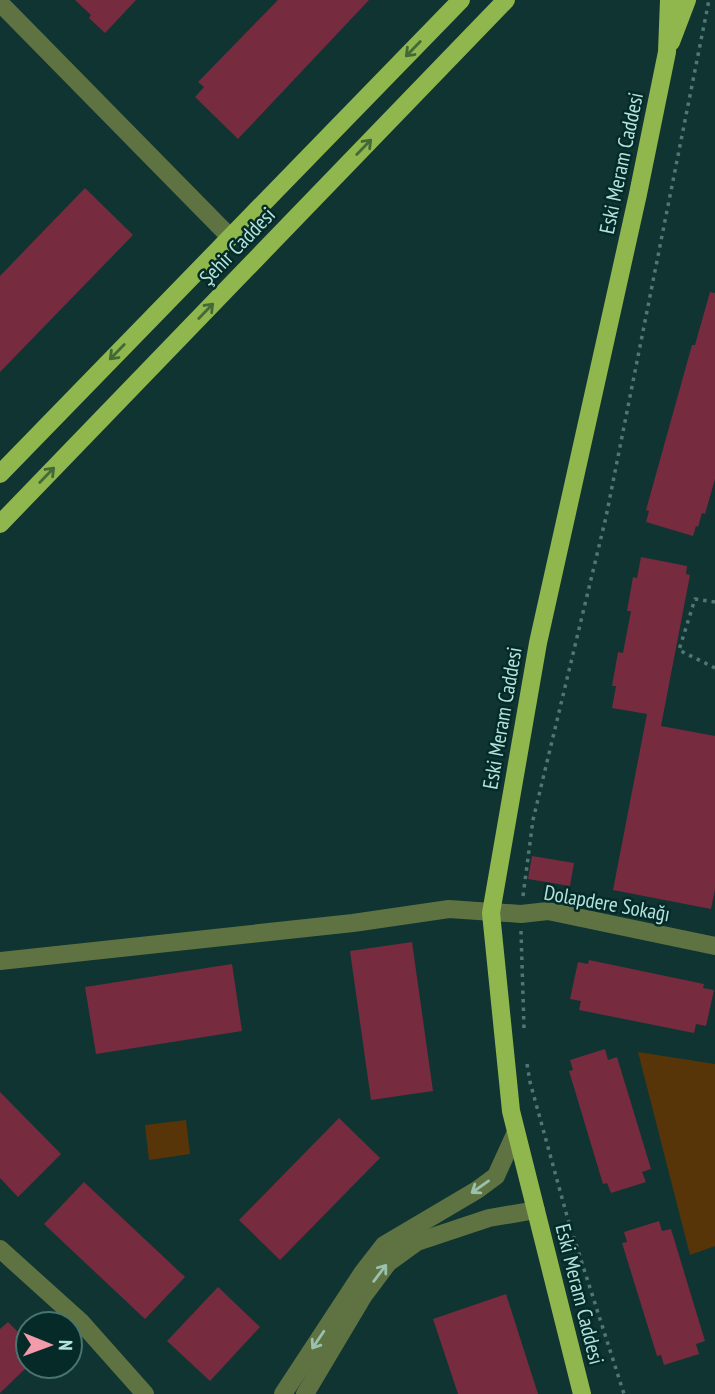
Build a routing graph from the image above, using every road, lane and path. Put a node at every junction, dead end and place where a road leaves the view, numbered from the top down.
1 (461, 0) edge
2 (506, 0) edge
3 (669, 0) edge
4 (687, 0) edge
5 (709, 0) edge
6 (0, 3) edge
7 (667, 52) junction
8 (229, 236) junction
9 (0, 474) edge
10 (0, 524) edge
11 (715, 603) edge
12 (715, 668) edge
13 (491, 913) junction
14 (521, 914) junction
15 (715, 946) edge
16 (0, 961) edge
17 (524, 1035) dead end
18 (527, 1059) dead end
19 (516, 1132) junction
20 (536, 1210) junction
21 (0, 1249) edge
22 (145, 1394) edge
23 (284, 1394) edge
24 (305, 1394) edge
25 (582, 1394) edge
26 (624, 1394) edge

1 -> 8 main road, Şehir Caddesi
10 -> 2 main road, Şehir Caddesi
3 - 7 main road, Eski Meram Caddesi
4 - 7 main road, Eski Meram Caddesi
5 - 14 path
6 - 8 street
7 - 13 main road, Eski Meram Caddesi
8 -> 9 main road, Şehir Caddesi
11 - 12 path
13 - 14 street, Dolapdere Sokağı
13 - 16 street, Dolapdere Sokağı
13 - 19 main road, Eski Meram Caddesi
14 - 15 street, Dolapdere Sokağı
14 - 17 path
18 - 26 path
19 - 20 main road, Eski Meram Caddesi
19 -> 23 street
24 -> 20 street
20 - 25 main road, Eski Meram Caddesi
21 - 22 street

